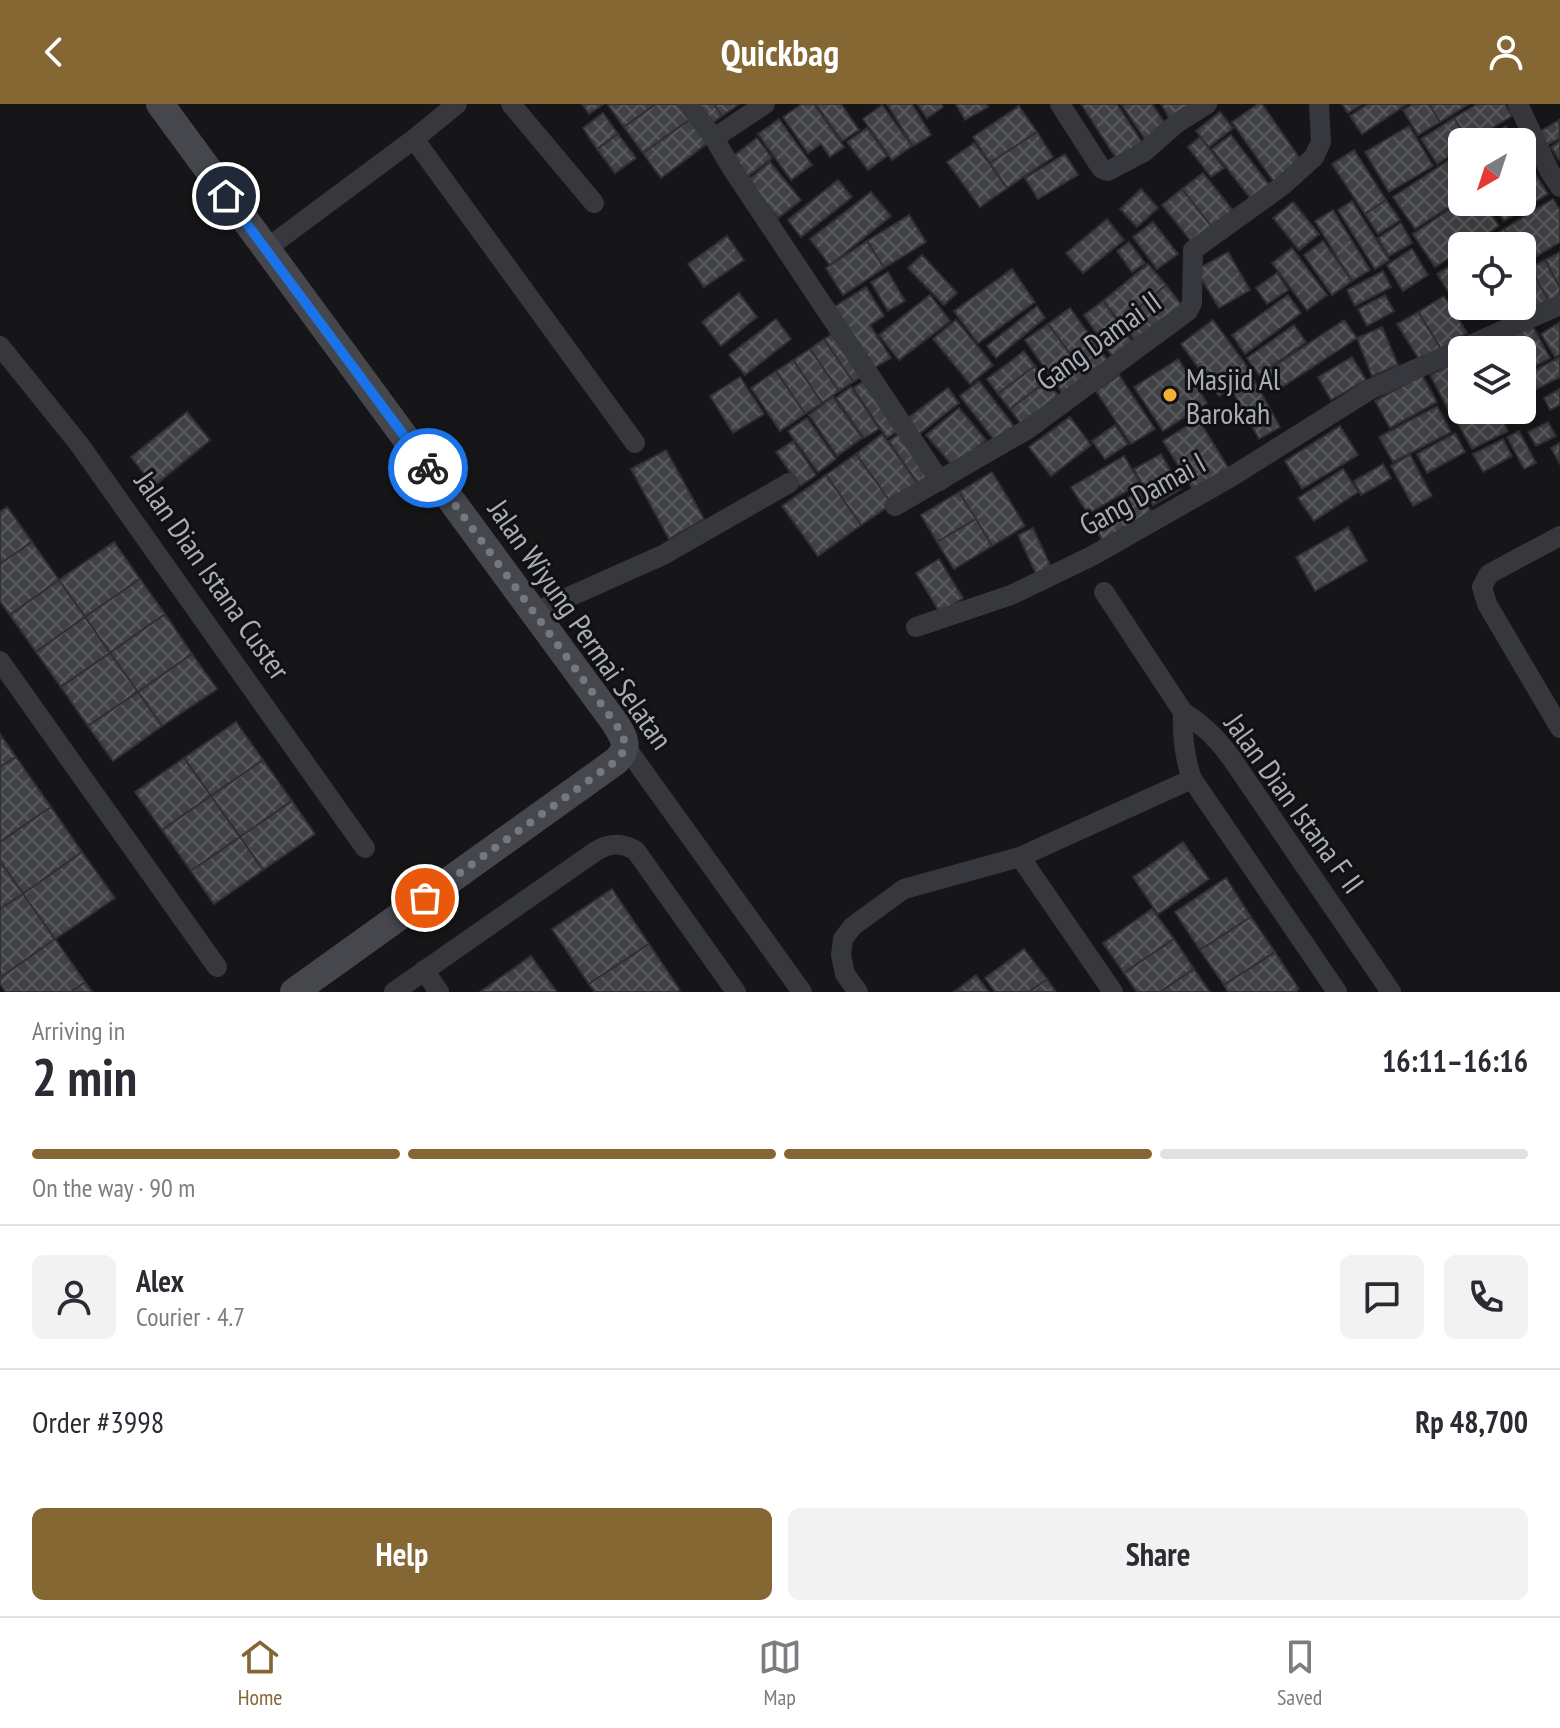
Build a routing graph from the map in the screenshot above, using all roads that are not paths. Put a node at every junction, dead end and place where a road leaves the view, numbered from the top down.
1 (160, 104) edge
2 (457, 104) edge
3 (511, 104) edge
4 (688, 104) edge
5 (765, 104) edge
6 (1060, 104) edge
7 (1207, 104) edge
8 (1319, 104) edge
9 (1518, 104) edge
10 (714, 138) junction
11 (414, 139) junction
12 (1560, 187) edge
13 (594, 203) dead end
14 (266, 249) junction
15 (1560, 305) edge
16 (0, 346) edge
17 (635, 443) dead end
18 (940, 481) junction
19 (789, 483) dead end
20 (895, 506) dead end
21 (1560, 536) edge
22 (1104, 592) dead end
23 (535, 612) junction
24 (916, 627) dead end
25 (0, 661) edge
26 (1183, 712) junction
27 (1560, 728) edge
28 (625, 746) junction
29 (1192, 779) junction
30 (365, 848) dead end
31 (1020, 857) junction
32 (217, 967) dead end
33 (424, 970) junction
34 (294, 992) edge
35 (394, 992) edge
36 (439, 992) edge
37 (736, 992) edge
38 (802, 992) edge
39 (858, 992) edge
40 (1113, 992) edge
41 (1337, 992) edge
42 (1391, 992) edge

1 - 14 street, Jalan Wiyung Permai Selatan
2 - 11 street
3 - 13 street
4 - 10 street
5 - 10 street
6 - 7 street
8 - 18 street, Gang Damai II
9 - 12 street
10 - 18 street
11 - 14 street
11 - 17 street
14 - 23 street, Jalan Wiyung Permai Selatan
15 - 24 street, Gang Damai I
16 - 30 street, Jalan Dian Istana Custer
18 - 20 street, Gang Damai II
19 - 23 street
21 - 27 street
22 - 26 street
23 - 28 street, Jalan Wiyung Permai Selatan
25 - 32 street
26 - 29 street, Jalan Dian Istana F II
26 - 42 street, Jalan Dian Istana F II
28 - 34 street
28 - 38 street, Jalan Wiyung Permai Selatan
29 - 31 street
29 - 41 street, Jalan Dian Istana F II
31 - 39 street
31 - 40 street
33 - 35 street
33 - 36 street
33 - 37 street

